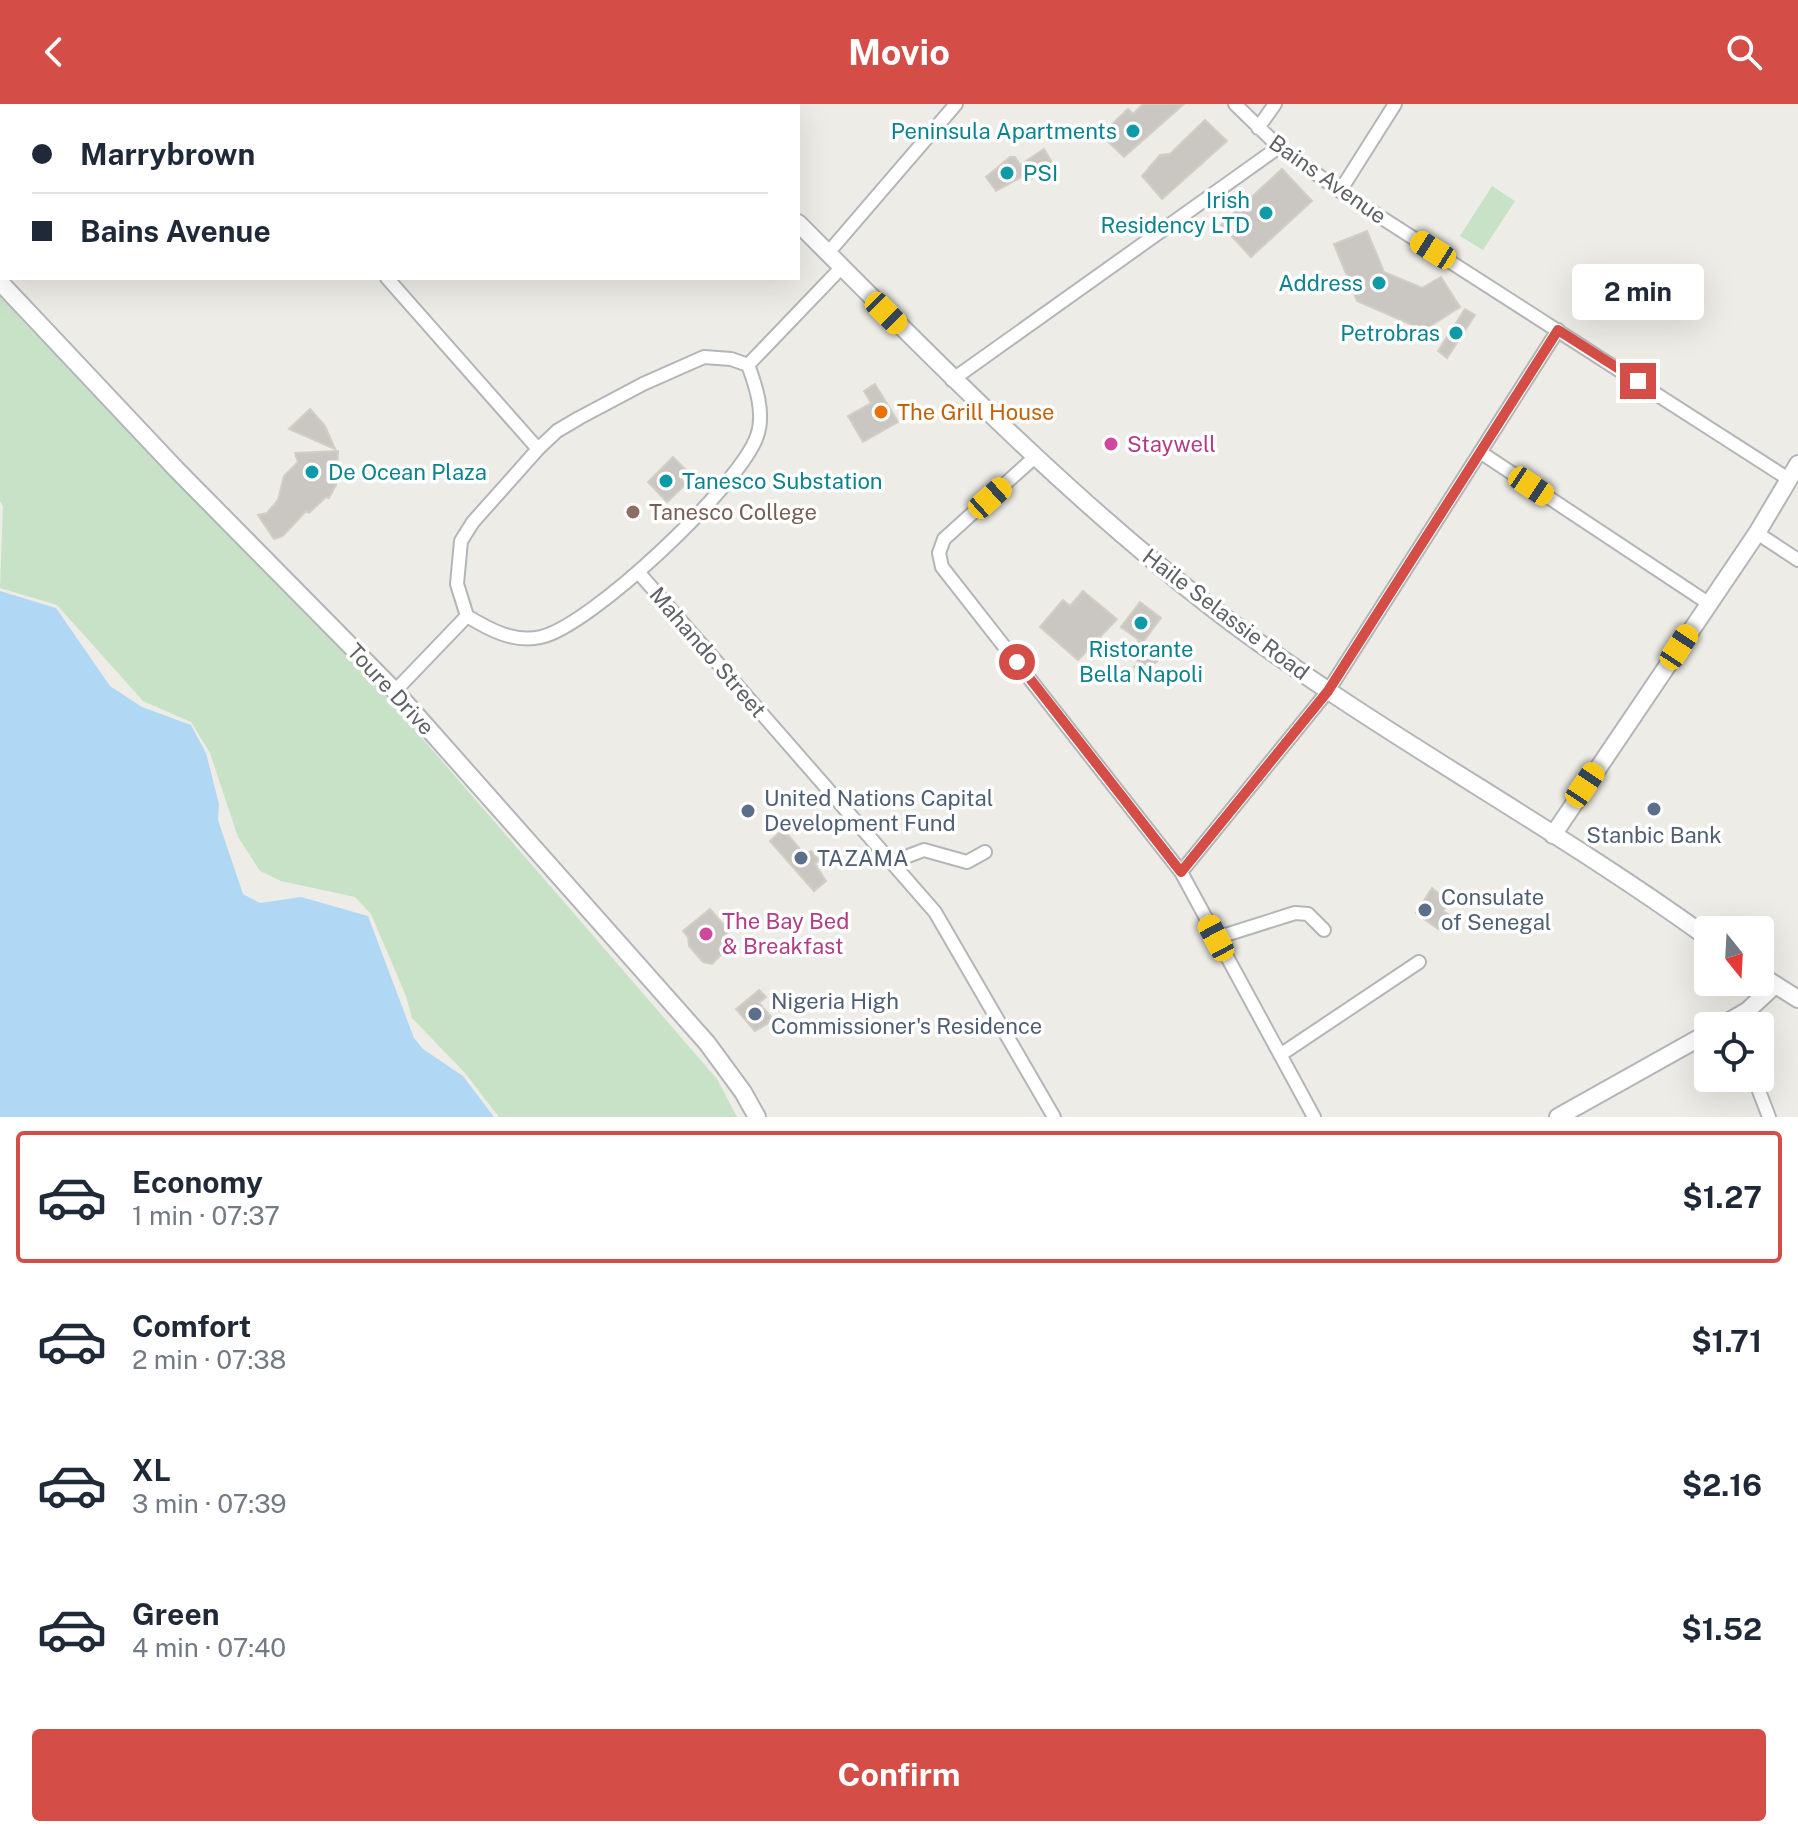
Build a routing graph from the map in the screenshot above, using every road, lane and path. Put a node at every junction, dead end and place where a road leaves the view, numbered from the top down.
1 (956, 104) edge
2 (1235, 104) edge
3 (1275, 104) edge
4 (1395, 104) edge
5 (1258, 128) junction
6 (1279, 147) junction
7 (1340, 191) junction
8 (800, 225) edge
9 (828, 253) junction
10 (841, 268) junction
11 (389, 280) edge
12 (0, 282) edge
13 (1558, 330) junction
14 (748, 365) junction
15 (952, 380) junction
16 (538, 449) junction
17 (1480, 452) junction
18 (1036, 456) junction
19 (1798, 464) edge
20 (1790, 480) junction
21 (1757, 533) junction
22 (1798, 560) edge
23 (639, 573) junction
24 (1708, 603) junction
25 (467, 616) junction
26 (395, 691) junction
27 (1328, 691) junction
28 (1553, 835) junction
29 (985, 852) dead end
30 (892, 862) junction
31 (1181, 872) junction
32 (1694, 929) edge
33 (1324, 930) dead end
34 (1216, 938) junction
35 (1419, 962) dead end
36 (1775, 985) joint
37 (1798, 999) edge
38 (1746, 1012) edge
39 (1694, 1041) edge
40 (1280, 1055) junction
41 (1759, 1092) edge
42 (757, 1117) edge
43 (1054, 1117) edge
44 (1314, 1117) edge
45 (1558, 1117) edge
46 (1769, 1117) edge

1 - 9 street
2 - 5 street, Bains Avenue
3 - 5 street
4 - 7 street
5 - 6 street, Bains Avenue
6 - 7 street, Bains Avenue
6 - 15 street
7 - 13 street, Bains Avenue
8 - 9 street, Haile Selassie Road
9 - 10 street, Haile Selassie Road
10 - 14 street
10 - 15 street, Haile Selassie Road
11 - 16 street
12 - 26 street, Toure Drive
13 - 17 street
13 - 20 street, Bains Avenue
14 - 16 street
14 - 23 street
15 - 18 street, Haile Selassie Road
16 - 25 street
17 - 24 street
17 - 27 street
18 - 27 street, Haile Selassie Road
18 - 31 street
19 - 20 street
20 - 21 street
21 - 22 street
21 - 24 street
23 - 25 street, Mahando Street
23 - 30 street, Mahando Street
24 - 28 street
25 - 26 street
26 - 42 street, Toure Drive
27 - 28 street, Haile Selassie Road
27 - 31 street
28 - 32 street, Haile Selassie Road
29 - 30 street
30 - 43 street, Mahando Street
31 - 34 street
33 - 34 street
34 - 40 street
35 - 40 street
36 - 37 street
36 - 38 street
39 - 45 street
40 - 44 street
41 - 46 street

